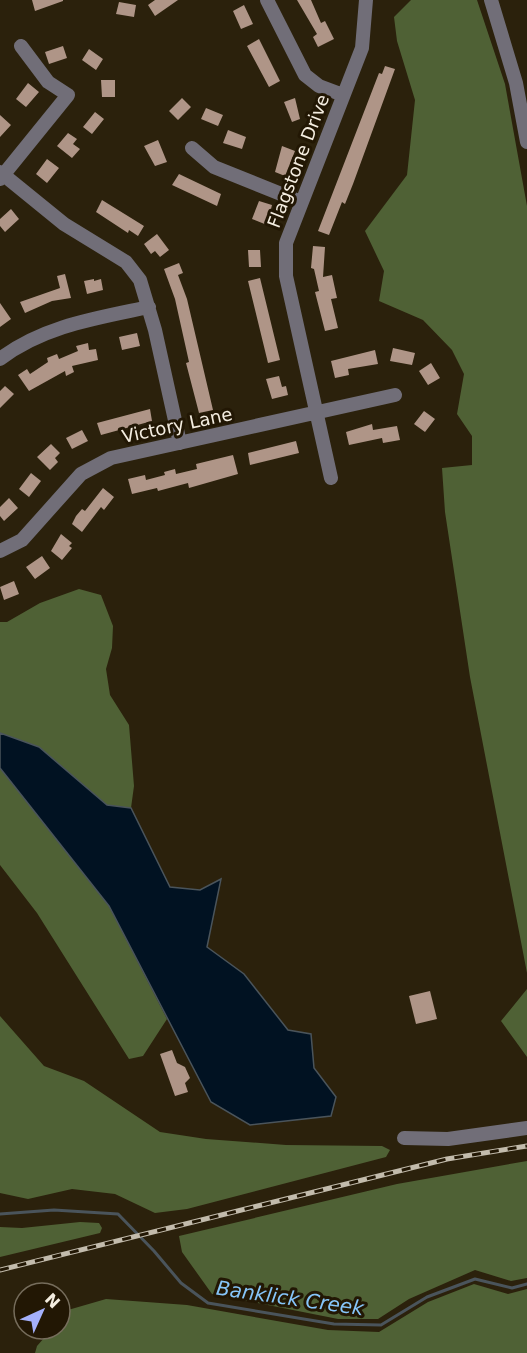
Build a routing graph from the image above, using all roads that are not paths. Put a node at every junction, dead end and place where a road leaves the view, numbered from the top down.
1 (267, 0) edge
2 (366, 0) edge
3 (491, 0) edge
4 (21, 46) dead end
5 (343, 95) junction
6 (527, 142) edge
7 (192, 148) dead end
8 (1, 175) edge
9 (301, 202) junction
10 (149, 307) junction
11 (0, 359) edge
12 (395, 395) dead end
13 (316, 413) junction
14 (180, 443) junction
15 (331, 478) dead end
16 (0, 551) edge
17 (527, 1128) edge
18 (404, 1138) dead end

1 - 5 street
2 - 5 street, Flagstone Drive
3 - 6 street
4 - 8 street
5 - 9 street, Flagstone Drive
7 - 9 street
8 - 10 street
9 - 13 street, Flagstone Drive
10 - 11 street
10 - 14 street
12 - 13 street, Victory Lane
13 - 14 street, Victory Lane
13 - 15 street, Flagstone Drive
14 - 16 street, Victory Lane
17 - 18 street

